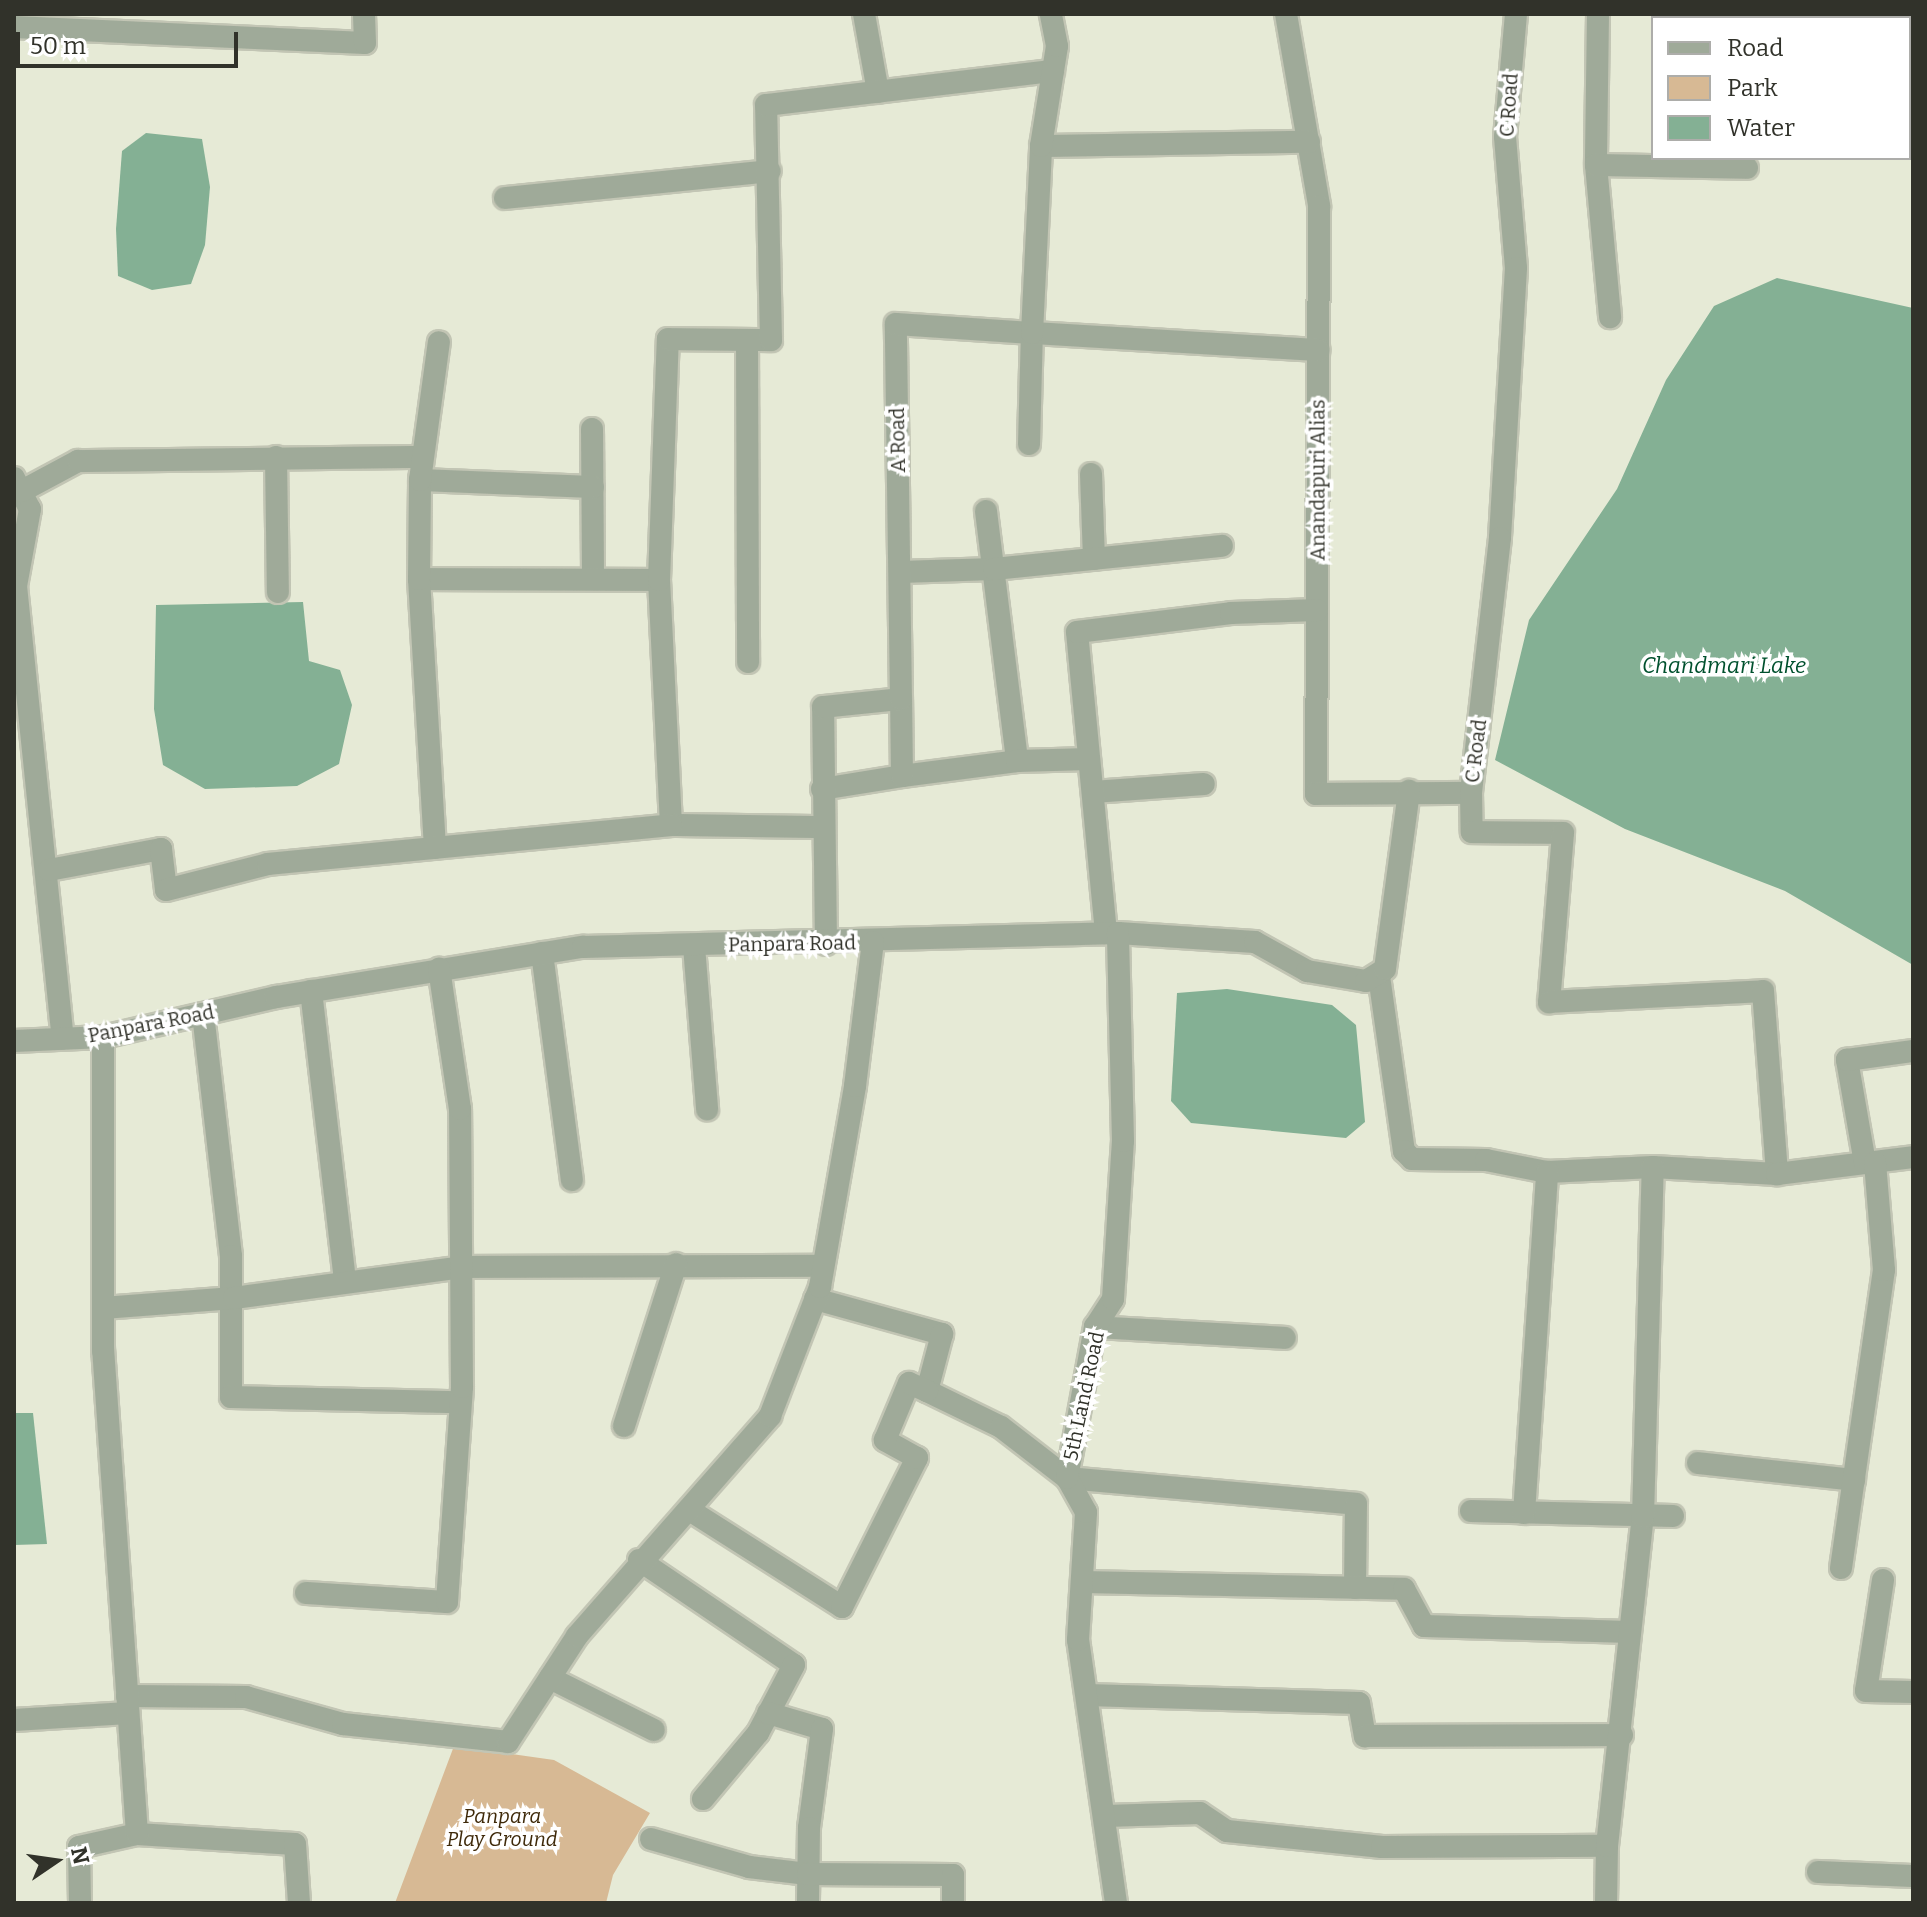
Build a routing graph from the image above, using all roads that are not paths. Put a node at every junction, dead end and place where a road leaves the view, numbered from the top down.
1 (197, 14) edge
2 (364, 14) edge
3 (864, 14) edge
4 (1051, 14) edge
5 (1286, 14) edge
6 (1516, 14) edge
7 (1598, 14) edge
8 (14, 27) edge
9 (193, 37) junction
10 (1053, 71) junction
11 (878, 92) junction
12 (1309, 142) junction
13 (1041, 146) junction
14 (1596, 165) junction
15 (1747, 168) dead end
16 (770, 171) junction
17 (505, 198) dead end
18 (1610, 317) dead end
19 (1032, 333) junction
20 (439, 342) dead end
21 (747, 343) junction
22 (1318, 350) junction
23 (592, 429) dead end
24 (1029, 444) dead end
25 (276, 457) junction
26 (420, 457) junction
27 (1091, 474) dead end
28 (420, 480) junction
29 (18, 484) edge
30 (593, 487) junction
31 (986, 511) dead end
32 (1222, 546) dead end
33 (1094, 559) junction
34 (994, 569) junction
35 (900, 572) junction
36 (593, 578) junction
37 (419, 579) junction
38 (659, 580) junction
39 (15, 586) edge
40 (278, 592) dead end
41 (1317, 610) junction
42 (748, 662) dead end
43 (19, 665) edge
44 (901, 699) junction
45 (1089, 759) junction
46 (1017, 761) junction
47 (902, 776) junction
48 (1204, 784) dead end
49 (822, 789) junction
50 (1409, 791) junction
51 (1093, 792) junction
52 (1471, 793) junction
53 (671, 825) junction
54 (821, 827) junction
55 (435, 848) junction
56 (49, 870) junction
57 (1112, 933) junction
58 (873, 942) junction
59 (826, 944) junction
60 (694, 946) junction
61 (542, 953) junction
62 (439, 969) junction
63 (1379, 976) junction
64 (311, 991) junction
65 (203, 1014) junction
66 (103, 1037) junction
67 (63, 1039) junction
68 (14, 1041) edge
69 (1913, 1051) edge
70 (707, 1109) dead end
71 (1913, 1157) edge
72 (1870, 1162) junction
73 (1653, 1167) junction
74 (1547, 1172) junction
75 (1777, 1174) junction
76 (572, 1180) dead end
77 (676, 1264) junction
78 (823, 1266) junction
79 (462, 1267) junction
80 (345, 1281) junction
81 (234, 1298) junction
82 (815, 1299) junction
83 (103, 1308) junction
84 (1095, 1327) junction
85 (1285, 1338) dead end
86 (927, 1391) junction
87 (458, 1402) junction
88 (624, 1426) dead end
89 (1698, 1463) dead end
90 (1067, 1478) junction
91 (1854, 1480) junction
92 (691, 1511) junction
93 (1471, 1511) dead end
94 (1524, 1513) junction
95 (1673, 1516) dead end
96 (1643, 1517) junction
97 (639, 1560) junction
98 (1841, 1568) dead end
99 (1883, 1580) dead end
100 (1082, 1582) junction
101 (1355, 1588) junction
102 (306, 1593) dead end
103 (1630, 1632) junction
104 (550, 1678) junction
105 (1913, 1692) edge
106 (1087, 1695) junction
107 (128, 1705) junction
108 (768, 1713) junction
109 (14, 1720) edge
110 (654, 1730) dead end
111 (1622, 1735) junction
112 (703, 1799) dead end
113 (1106, 1816) junction
114 (137, 1834) junction
115 (651, 1839) dead end
116 (1607, 1846) junction
117 (1818, 1872) dead end
118 (808, 1874) junction
119 (1913, 1876) edge
120 (80, 1903) edge
121 (299, 1903) edge
122 (808, 1903) edge
123 (953, 1903) edge
124 (1116, 1903) edge
125 (1606, 1903) edge

1 - 9 street
2 - 9 street
3 - 11 street
4 - 10 street
5 - 12 street, Anandapuri Alias
6 - 52 street, C Road
7 - 14 street
8 - 9 street
10 - 11 street
10 - 13 street
11 - 16 street
12 - 13 street
12 - 22 street, Anandapuri Alias
13 - 19 street
14 - 15 street
14 - 18 street
16 - 17 street
16 - 21 street
19 - 22 street
19 - 24 street
19 - 35 street, A Road
20 - 26 street
21 - 38 street
21 - 42 street
22 - 41 street, Anandapuri Alias
23 - 30 street
25 - 26 street
25 - 29 street
25 - 40 street
26 - 28 street
27 - 33 street
28 - 30 street
28 - 37 street
29 - 39 street
30 - 36 street
31 - 34 street
32 - 33 street
33 - 34 street
34 - 35 street
34 - 46 street
35 - 44 street, A Road
36 - 37 street
36 - 38 street
37 - 55 street
38 - 53 street
39 - 43 street
41 - 45 street, 5th Land Road
41 - 50 street, Anandapuri Alias
43 - 56 street
44 - 47 street, A Road
44 - 49 street
45 - 46 street
45 - 51 street, 5th Land Road
46 - 47 street
47 - 49 street
48 - 51 street
49 - 54 street
50 - 52 street, Anandapuri Alias
50 - 63 street
51 - 57 street, 5th Land Road
52 - 75 street, C Road
53 - 54 street
53 - 55 street
54 - 59 street
55 - 56 street
56 - 67 street
57 - 58 street, Panpara Road
57 - 63 street, Panpara Road
57 - 84 street, 5th Land Road
58 - 59 street, Panpara Road
58 - 78 street
59 - 60 street, Panpara Road
60 - 61 street, Panpara Road
60 - 70 street
61 - 62 street, Panpara Road
61 - 76 street
62 - 64 street, Panpara Road
62 - 79 street
63 - 74 street
64 - 65 street, Panpara Road
64 - 80 street
65 - 66 street, Panpara Road
65 - 81 street
66 - 67 street, Panpara Road
66 - 83 street
67 - 68 street, Panpara Road
69 - 72 street
71 - 72 street
72 - 75 street
72 - 91 street
73 - 74 street
73 - 75 street
73 - 96 street
74 - 94 street
77 - 78 street
77 - 79 street
77 - 88 street
78 - 82 street
79 - 80 street
79 - 87 street
80 - 81 street
81 - 83 street
81 - 87 street
82 - 86 street
82 - 92 street
83 - 107 street
84 - 85 street
84 - 90 street, 5th Land Road
86 - 90 street
86 - 92 street
87 - 102 street
89 - 91 street
90 - 100 street, 5th Land Road
90 - 101 street
91 - 98 street
92 - 97 street
93 - 94 street
94 - 96 street
95 - 96 street
96 - 103 street
97 - 104 street
97 - 108 street
99 - 105 street
100 - 101 street
100 - 106 street, 5th Land Road
101 - 103 street
103 - 111 street
104 - 107 street
104 - 110 street
106 - 111 street
106 - 113 street, 5th Land Road
107 - 109 street
107 - 114 street
108 - 112 street
108 - 118 street
111 - 116 street
113 - 116 street
113 - 124 street, 5th Land Road
114 - 120 street
114 - 121 street
115 - 118 street
116 - 125 street
117 - 119 street
118 - 122 street
118 - 123 street

